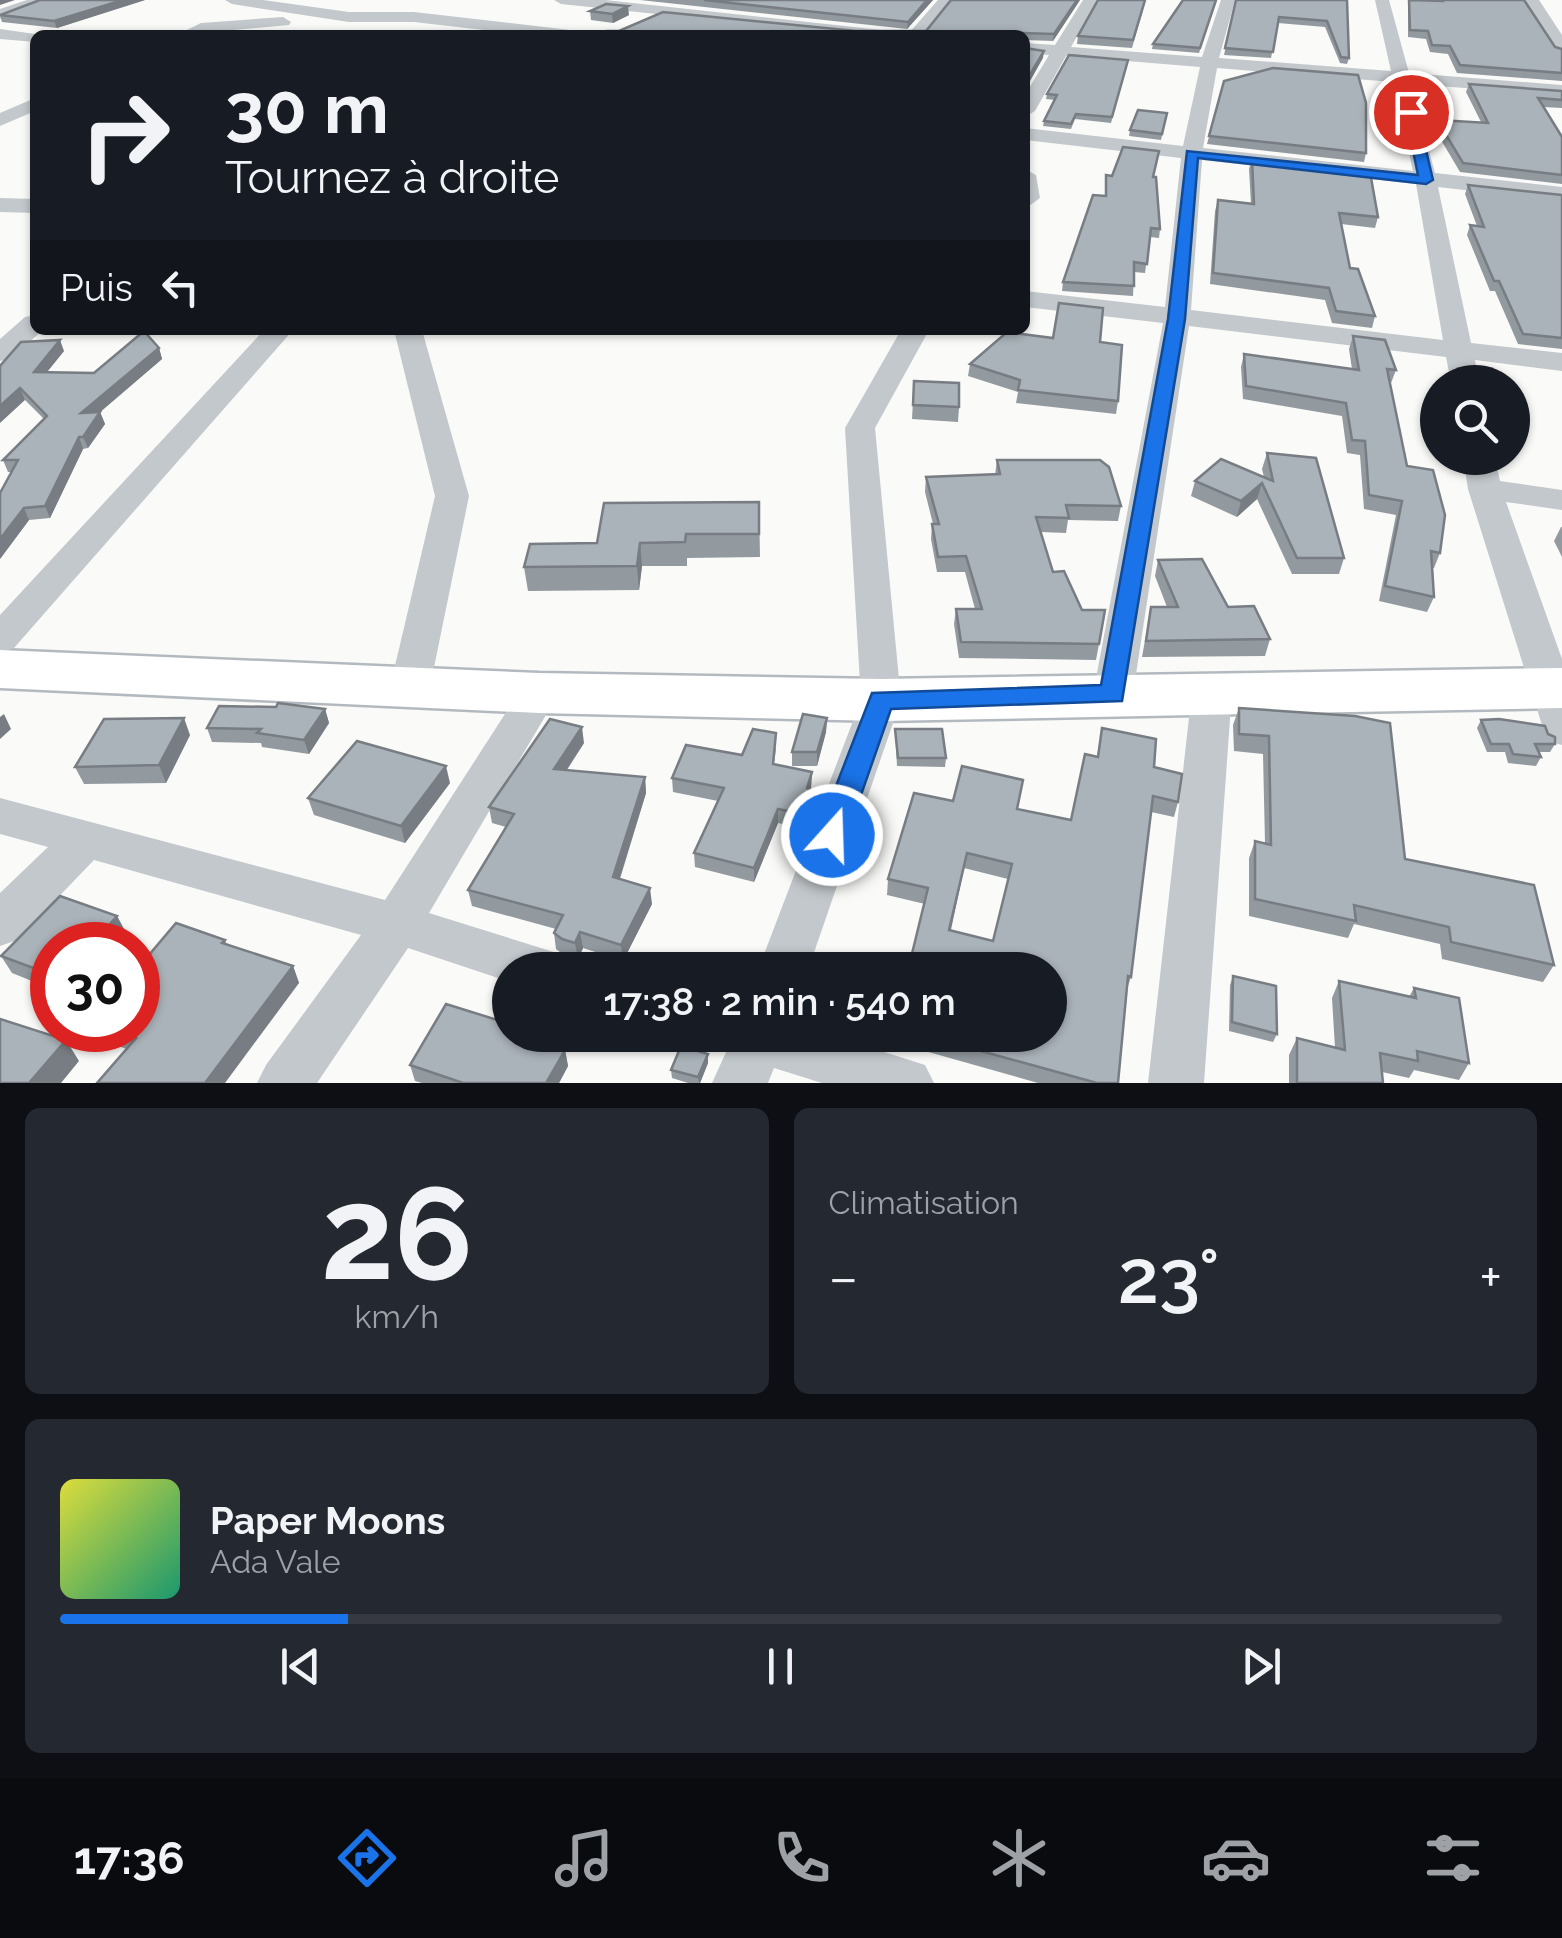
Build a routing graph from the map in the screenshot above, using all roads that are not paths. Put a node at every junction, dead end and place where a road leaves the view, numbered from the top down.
1 (42, 0) edge
2 (232, 0) edge
3 (560, 0) edge
4 (946, 0) edge
5 (1090, 0) edge
6 (1228, 0) edge
7 (1382, 0) edge
8 (1532, 0) edge
9 (263, 2) edge
10 (667, 5) edge
11 (796, 11) edge
12 (0, 14) edge
13 (349, 17) junction
14 (414, 18) junction
15 (632, 22) edge
16 (780, 22) junction
17 (1555, 26) edge
18 (198, 30) edge
19 (214, 30) edge
20 (396, 30) edge
21 (524, 30) edge
22 (769, 30) edge
23 (855, 30) edge
24 (920, 30) edge
25 (0, 34) edge
26 (30, 37) edge
27 (1562, 48) edge
28 (1030, 49) edge
29 (1062, 52) junction
30 (1209, 63) junction
31 (1403, 78) junction
32 (1562, 90) edge
33 (1030, 103) edge
34 (30, 106) edge
35 (0, 120) edge
36 (1030, 135) edge
37 (1192, 154) junction
38 (1426, 180) junction
39 (1562, 194) edge
40 (0, 205) edge
41 (30, 206) edge
42 (1030, 300) edge
43 (1177, 319) junction
44 (274, 335) edge
45 (409, 335) edge
46 (912, 335) edge
47 (1458, 350) junction
48 (1562, 362) edge
49 (1461, 365) edge
50 (1483, 475) edge
51 (1488, 475) edge
52 (1562, 500) edge
53 (0, 638) edge
54 (0, 668) edge
55 (410, 687) junction
56 (1212, 691) junction
57 (539, 693) junction
58 (1113, 694) junction
59 (881, 700) junction
60 (1559, 702) edge
61 (0, 816) edge
62 (84, 841) junction
63 (397, 924) junction
64 (0, 925) edge
65 (790, 952) edge
66 (492, 954) edge
67 (770, 1052) edge
68 (285, 1083) edge
69 (906, 1083) edge
70 (1176, 1083) edge

1 - 12 street
2 - 9 street
3 - 10 street
4 - 24 street
5 - 29 street
6 - 30 street
7 - 31 street
8 - 17 street
9 - 13 street
9 - 18 street
10 - 15 street
10 - 16 street
11 - 16 street
13 - 14 street
13 - 19 street
14 - 20 street
14 - 21 street
16 - 22 street
16 - 23 street
17 - 27 street
25 - 26 street
28 - 29 street
29 - 30 street
29 - 33 street
30 - 31 street
30 - 37 street
31 - 32 street
31 - 38 street
34 - 35 street
36 - 37 street
37 - 38 street
37 - 43 street
38 - 39 street
38 - 47 street
40 - 41 street
42 - 43 street
43 - 47 street
43 - 58 street
44 - 53 street
45 - 55 street
46 - 59 street
47 - 48 street
47 - 49 street
50 - 60 street
51 - 52 street
54 - 55 street
55 - 57 street
56 - 58 street
56 - 60 street
56 - 70 street
57 - 59 street
57 - 63 street
58 - 59 street
59 - 65 street
61 - 62 street
62 - 63 street
62 - 64 street
63 - 66 street
63 - 68 street
67 - 69 street

